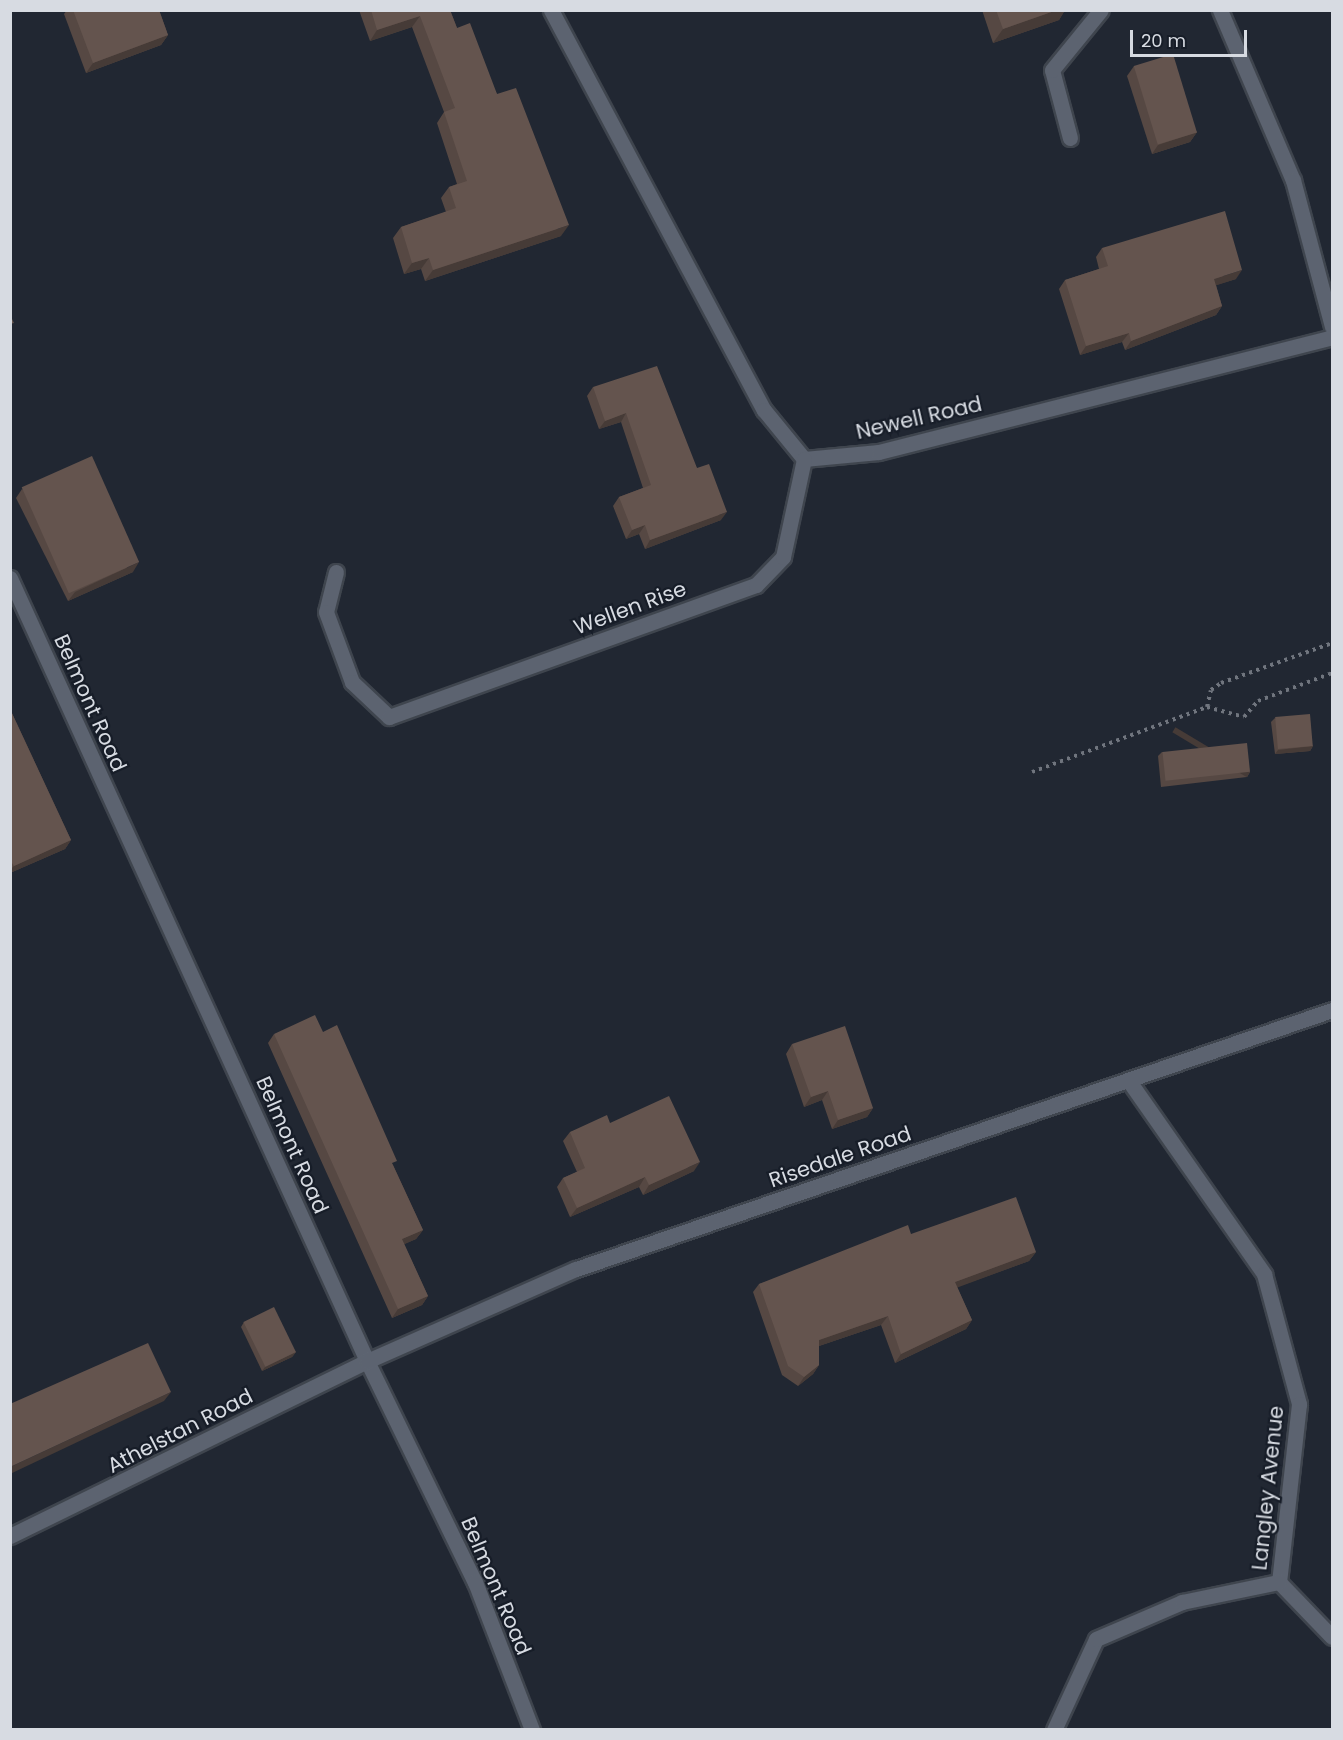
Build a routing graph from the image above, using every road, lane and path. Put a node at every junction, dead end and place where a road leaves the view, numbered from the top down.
1 (551, 10) edge
2 (1101, 10) edge
3 (1220, 10) edge
4 (1070, 138) dead end
5 (1332, 327) edge
6 (1332, 337) edge
7 (804, 459) junction
8 (336, 572) dead end
9 (10, 578) edge
10 (1332, 643) edge
11 (1332, 673) edge
12 (1207, 707) junction
13 (1032, 772) dead end
14 (1332, 1010) edge
15 (1129, 1081) junction
16 (367, 1361) junction
17 (10, 1536) edge
18 (1279, 1582) junction
19 (1332, 1637) edge
20 (532, 1730) edge
21 (1054, 1730) edge

1 - 7 street
2 - 4 street
3 - 5 street
6 - 7 street, Newell Road
7 - 8 street, Wellen Rise
9 - 16 street, Belmont Road
10 - 12 path
11 - 12 path
12 - 13 path
14 - 15 street, Risedale Road
15 - 16 street, Risedale Road
15 - 18 street, Langley Avenue
16 - 17 street, Athelstan Road
16 - 20 street, Belmont Road
18 - 19 street, Langley Avenue
18 - 21 street

